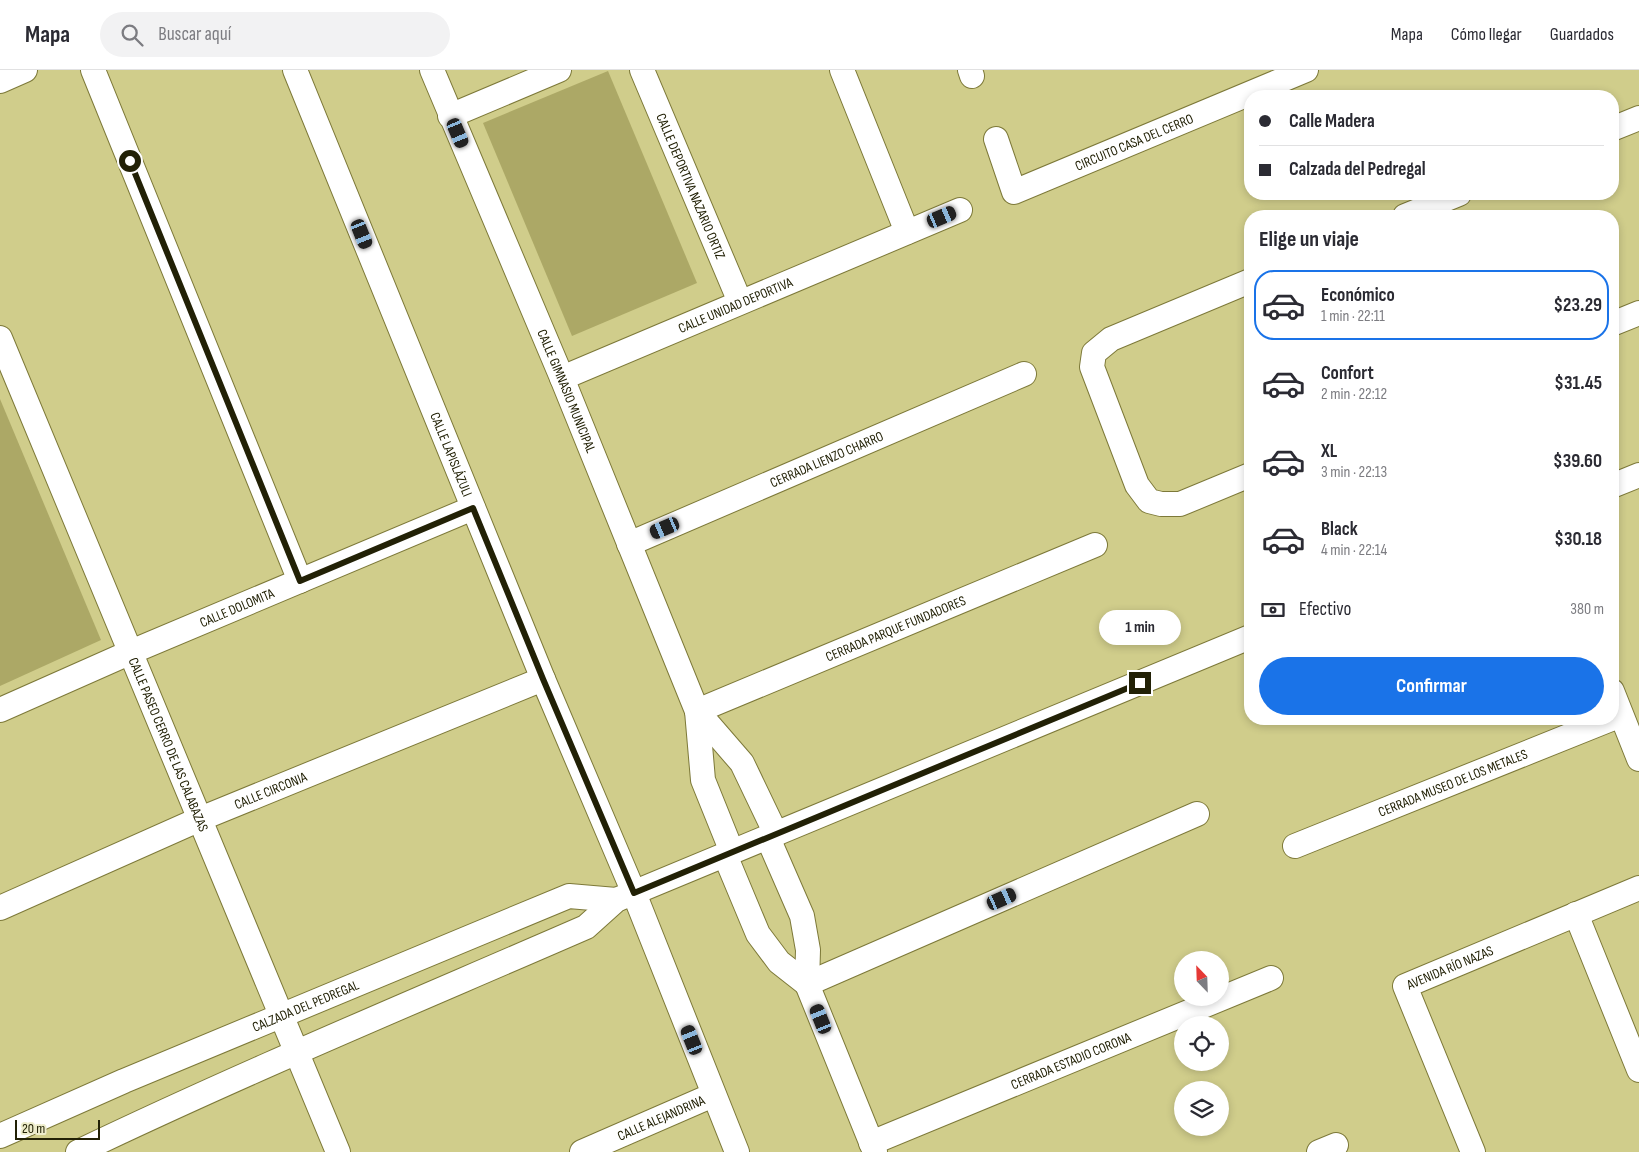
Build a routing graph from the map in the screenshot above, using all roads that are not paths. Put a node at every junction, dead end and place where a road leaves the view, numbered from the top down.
1 (25, 70) edge
2 (92, 70) edge
3 (295, 70) edge
4 (432, 70) edge
5 (559, 70) edge
6 (642, 70) edge
7 (842, 70) edge
8 (1306, 70) edge
9 (0, 80) edge
10 (1258, 90) edge
11 (1244, 96) edge
12 (450, 116) junction
13 (1639, 118) edge
14 (1619, 126) edge
15 (996, 139) dead end
16 (1444, 200) edge
17 (960, 210) dead end
18 (1420, 210) edge
19 (907, 232) junction
20 (1244, 284) edge
21 (740, 302) junction
22 (1639, 313) edge
23 (1619, 321) edge
24 (0, 338) edge
25 (1024, 374) dead end
26 (562, 378) junction
27 (1639, 475) edge
28 (1244, 477) edge
29 (1619, 483) edge
30 (473, 508) junction
31 (629, 544) junction
32 (1095, 545) dead end
33 (300, 581) junction
34 (1244, 639) edge
35 (131, 652) junction
36 (543, 679) junction
37 (0, 710) edge
38 (697, 712) junction
39 (1621, 714) edge
40 (1594, 725) edge
41 (1639, 758) edge
42 (1197, 814) dead end
43 (200, 819) junction
44 (772, 836) junction
45 (1295, 846) dead end
46 (728, 854) junction
47 (1639, 888) edge
48 (625, 896) junction
49 (0, 908) edge
50 (1576, 914) junction
51 (1270, 978) dead end
52 (807, 984) junction
53 (282, 1015) junction
54 (297, 1053) junction
55 (1639, 1070) edge
56 (713, 1095) junction
57 (0, 1136) edge
58 (873, 1148) edge
59 (78, 1152) edge
60 (338, 1152) edge
61 (582, 1152) edge
62 (737, 1152) edge
63 (1473, 1152) edge

1 - 9 street
2 - 33 street
3 - 30 street, CALLE LAPISLÁZULI
4 - 12 street, CALLE GIMNASIO MUNICIPAL
5 - 12 street
6 - 21 street, CALLE DEPORTIVA NAZARIO ORTIZ
7 - 19 street
8 - 10 street, CIRCUITO CASA DEL CERRO
11 - 15 street, CIRCUITO CASA DEL CERRO
12 - 26 street, CALLE GIMNASIO MUNICIPAL
13 - 14 street
16 - 18 street
17 - 19 street, CALLE UNIDAD DEPORTIVA
19 - 21 street, CALLE UNIDAD DEPORTIVA
20 - 28 street
21 - 26 street, CALLE UNIDAD DEPORTIVA
22 - 23 street
24 - 35 street, CALLE PASEO CERRO DE LAS CALABAZAS
25 - 31 street, CERRADA LIENZO CHARRO
26 - 31 street, CALLE GIMNASIO MUNICIPAL
27 - 29 street
30 - 33 street, CALLE DOLOMITA
30 - 36 street, CALLE LAPISLÁZULI
31 - 38 street, CALLE GIMNASIO MUNICIPAL
32 - 38 street, CERRADA PARQUE FUNDADORES
33 - 35 street, CALLE DOLOMITA
34 - 44 street, CALZADA DEL PEDREGAL
35 - 37 street, CALLE DOLOMITA
35 - 43 street, CALLE PASEO CERRO DE LAS CALABAZAS
36 - 43 street, CALLE CIRCONIA
36 - 48 street, CALLE LAPISLÁZULI
38 - 44 street, CALLE GIMNASIO MUNICIPAL
38 - 46 street, CALLE GIMNASIO MUNICIPAL
39 - 41 street
40 - 45 street, CERRADA MUSEO DE LOS METALES
42 - 52 street
43 - 49 street, CALLE CIRCONIA
43 - 53 street, CALLE PASEO CERRO DE LAS CALABAZAS
44 - 46 street, CALZADA DEL PEDREGAL
44 - 52 street, CALLE GIMNASIO MUNICIPAL
46 - 48 street, CALZADA DEL PEDREGAL
46 - 52 street, CALLE GIMNASIO MUNICIPAL
47 - 50 street, AVENIDA RÍO NAZAS
48 - 53 street, CALZADA DEL PEDREGAL
48 - 54 street, CALZADA DEL PEDREGAL
48 - 56 street, CALLE LAPISLÁZULI
50 - 55 street
50 - 63 street, AVENIDA RÍO NAZAS
51 - 58 street, CERRADA ESTADIO CORONA
52 - 58 street
53 - 54 street, CALLE PASEO CERRO DE LAS CALABAZAS
53 - 57 street, CALZADA DEL PEDREGAL
54 - 59 street, CALZADA DEL PEDREGAL
54 - 60 street, CALLE PASEO CERRO DE LAS CALABAZAS
56 - 61 street, CALLE ALEJANDRINA
56 - 62 street, CALLE LAPISLÁZULI

